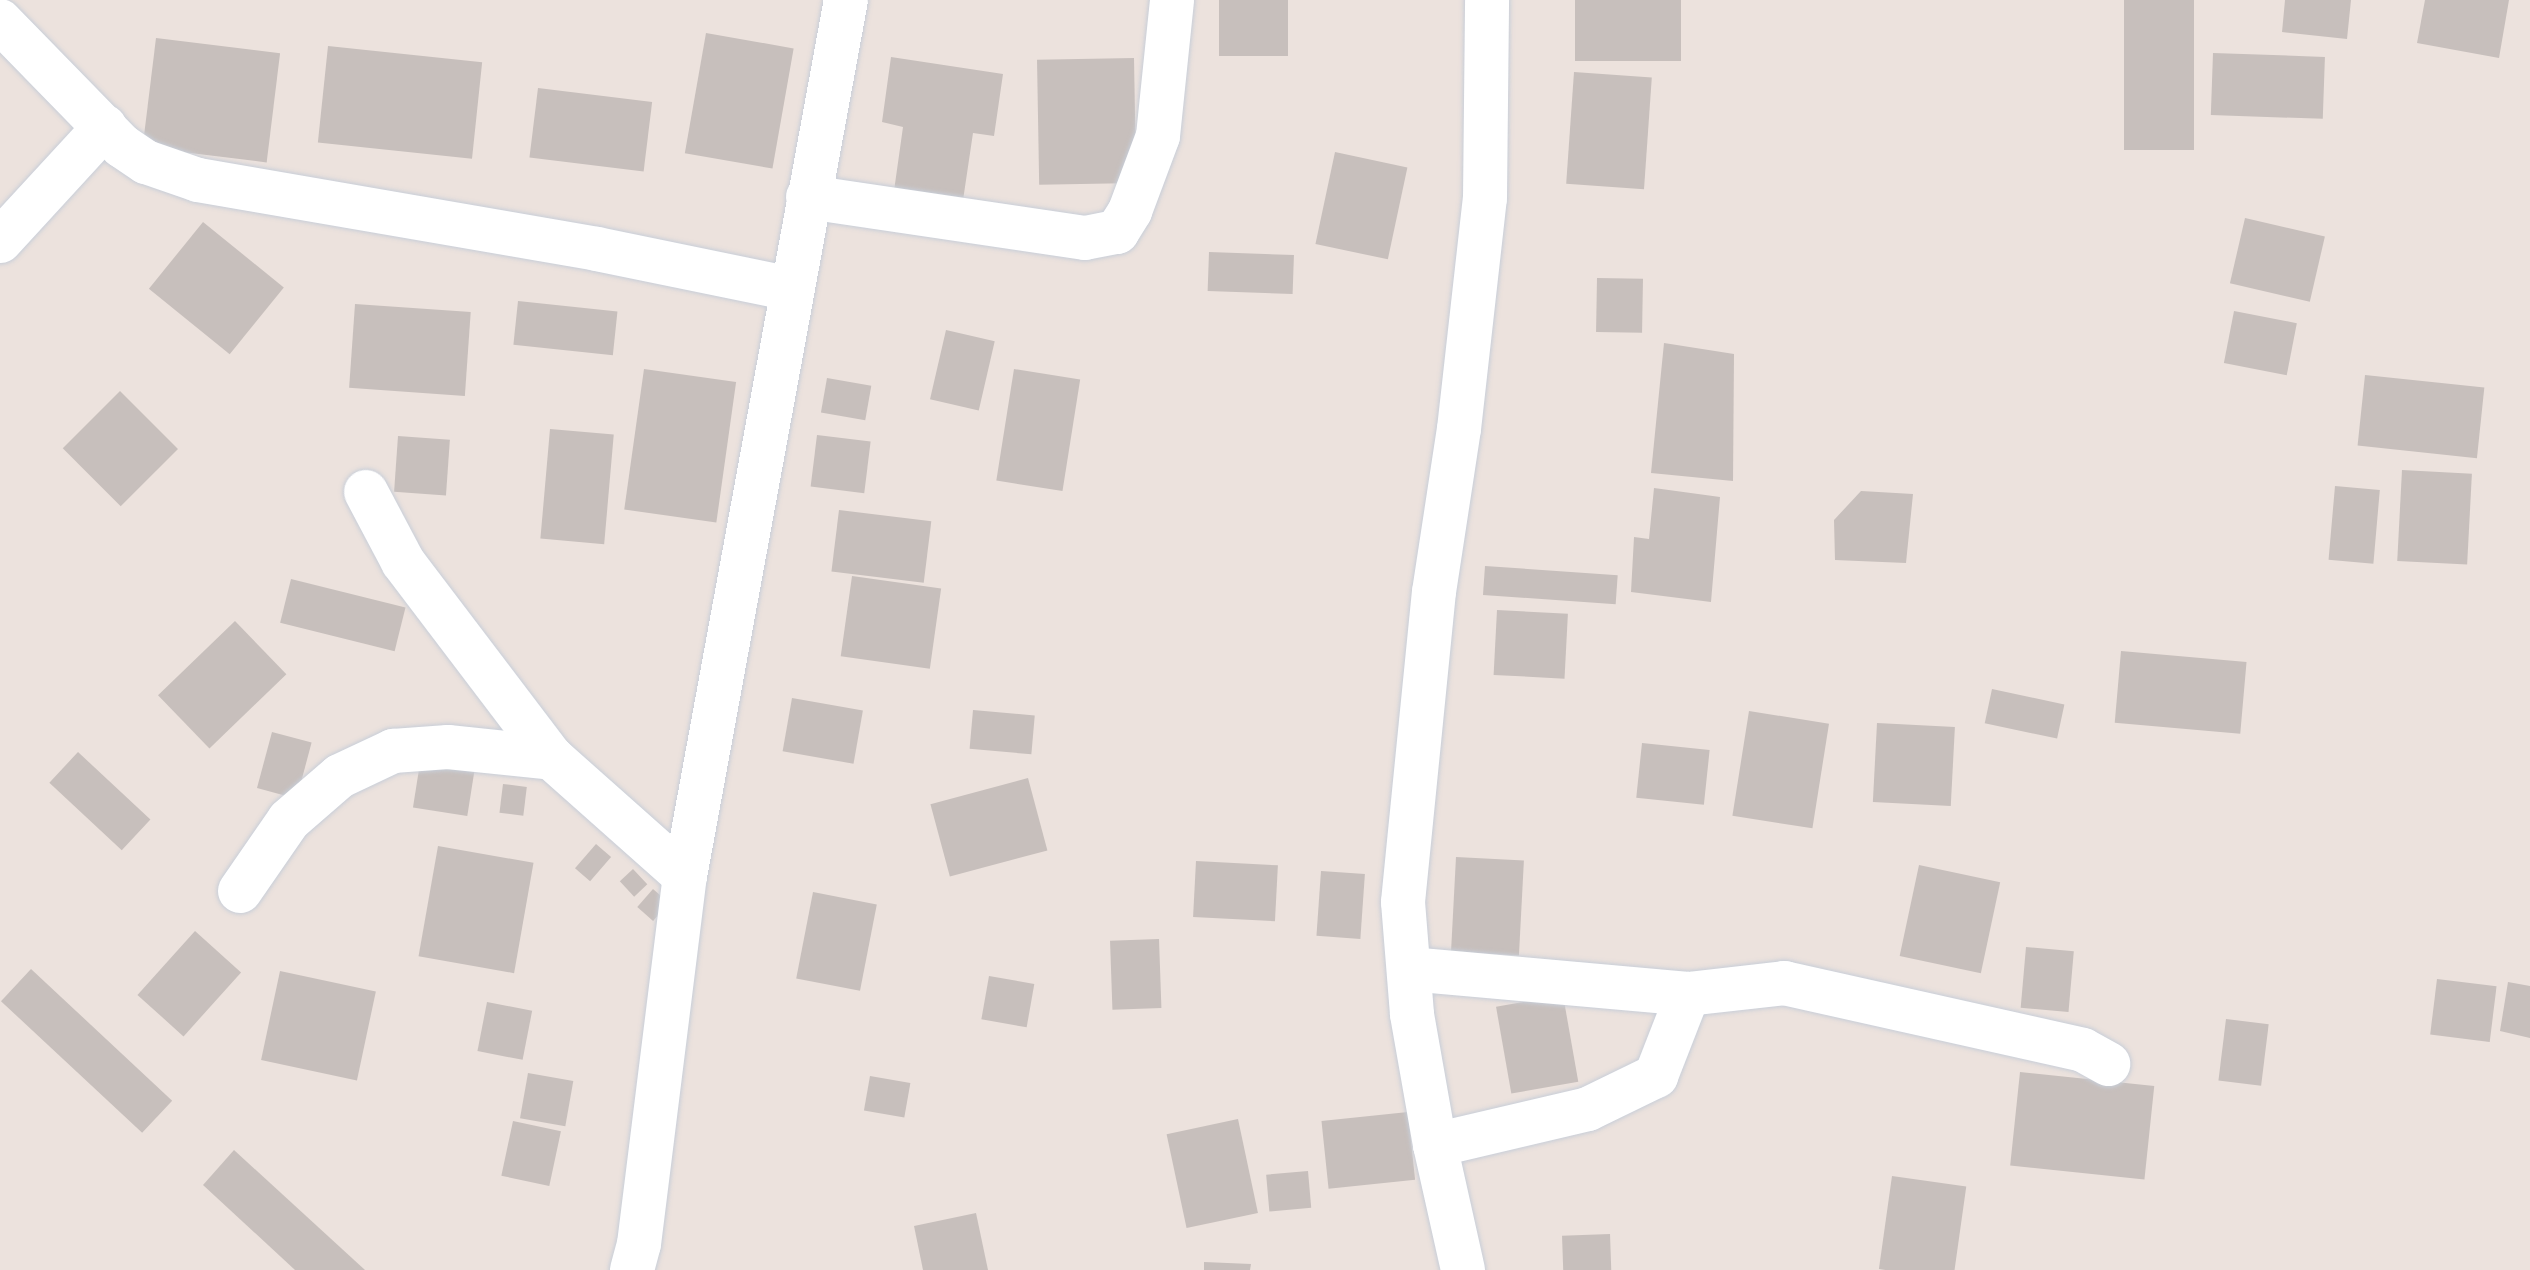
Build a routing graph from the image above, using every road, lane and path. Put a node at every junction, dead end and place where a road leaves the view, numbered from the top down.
1 (846, 0) edge
2 (1172, 0) edge
3 (1487, 0) edge
4 (0, 21) edge
5 (105, 127) junction
6 (808, 197) junction
7 (0, 241) edge
8 (792, 289) junction
9 (366, 492) dead end
10 (552, 758) junction
11 (685, 876) junction
12 (240, 891) dead end
13 (1409, 969) junction
14 (1688, 994) junction
15 (2108, 1064) dead end
16 (1435, 1145) junction
17 (632, 1270) edge
18 (1463, 1270) edge

1 - 6 street
2 - 6 street
3 - 13 street
4 - 5 street
5 - 7 street
5 - 8 street
6 - 8 street
8 - 11 street
9 - 10 street
10 - 11 street
10 - 12 street
11 - 17 street
13 - 14 street
13 - 16 street
14 - 15 street
14 - 16 street
16 - 18 street

